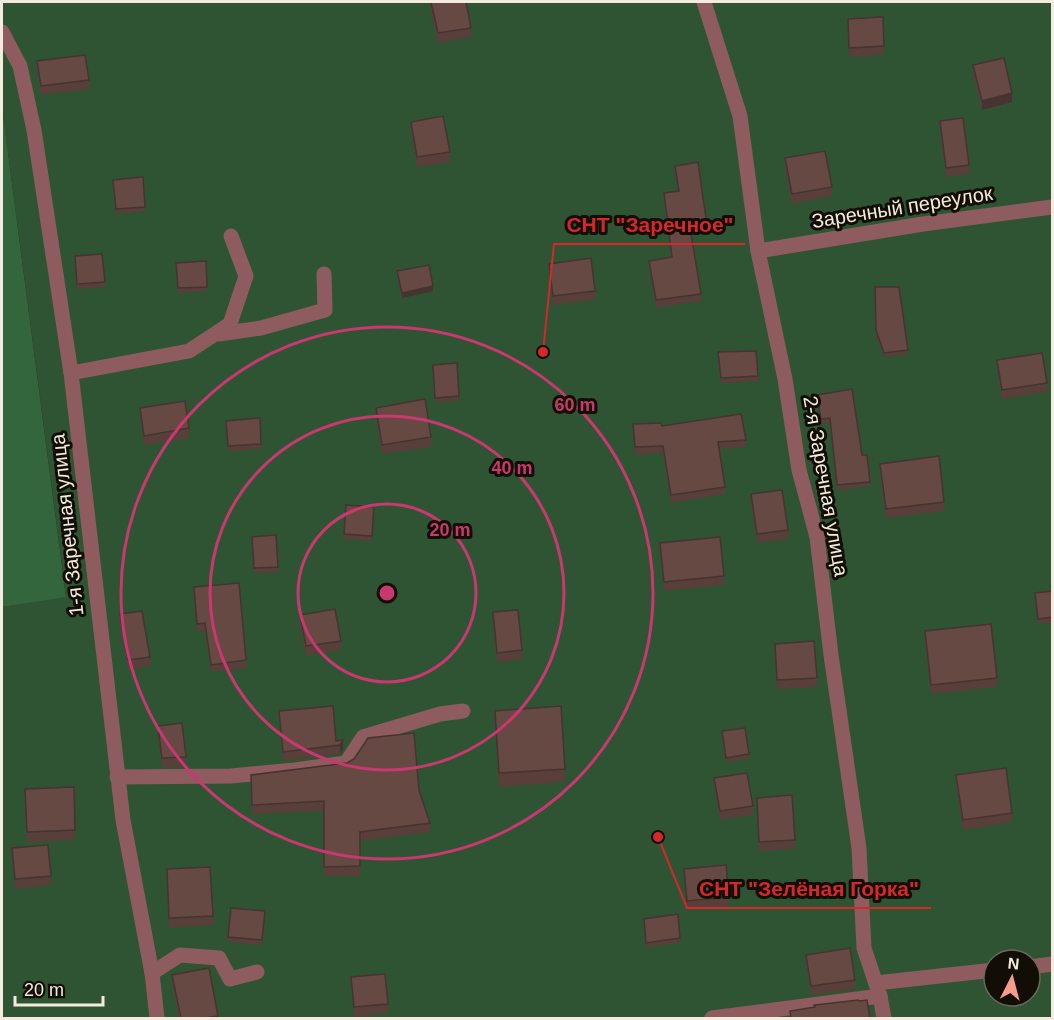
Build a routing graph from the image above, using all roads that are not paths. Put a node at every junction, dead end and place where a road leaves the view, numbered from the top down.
1 (704, 2) edge
2 (2, 32) edge
3 (1053, 207) edge
4 (231, 236) dead end
5 (758, 251) junction
6 (324, 274) dead end
7 (213, 335) junction
8 (71, 374) junction
9 (463, 711) dead end
10 (117, 777) junction
11 (257, 972) dead end
12 (982, 972) edge
13 (152, 973) junction
14 (878, 989) junction
15 (157, 1018) edge
16 (712, 1018) edge
17 (884, 1018) edge

1 - 5 street, 2-я Заречная улица
2 - 8 street, 1-я Заречная улица
3 - 5 street, Заречный переулок
4 - 7 street
5 - 14 street, 2-я Заречная улица
6 - 7 street
7 - 8 street
8 - 10 street, 1-я Заречная улица
9 - 10 street
10 - 13 street, 1-я Заречная улица
11 - 13 street
12 - 14 street
13 - 15 street, 1-я Заречная улица
14 - 16 street
14 - 17 street, 2-я Заречная улица

